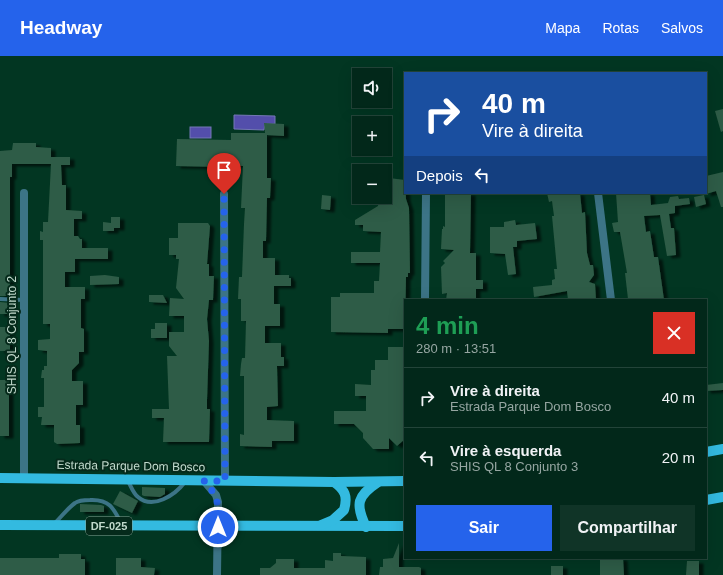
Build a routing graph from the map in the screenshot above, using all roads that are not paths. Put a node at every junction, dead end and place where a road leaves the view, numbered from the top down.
1 (24, 193) dead end
2 (224, 194) dead end
3 (426, 194) edge
4 (598, 194) edge
5 (0, 299) edge
6 (425, 299) edge
7 (611, 299) edge
8 (24, 300) junction
9 (0, 478) edge
10 (24, 478) junction
11 (127, 480) junction
12 (186, 480) junction
13 (204, 481) junction
14 (225, 481) junction
15 (404, 481) edge
16 (334, 482) junction
17 (378, 482) junction
18 (722, 496) edge
19 (707, 500) edge
20 (0, 524) edge
21 (54, 525) junction
22 (122, 526) junction
23 (206, 526) junction
24 (404, 526) edge
25 (218, 527) junction
26 (316, 527) junction
27 (366, 527) junction
28 (218, 547) junction
29 (217, 575) edge

1 - 8 street, SHIS QL 8 Conjunto 2
2 - 14 street
3 - 6 street
4 - 7 street
5 - 8 lane
8 - 10 street, SHIS QL 8 Conjunto 2
9 - 10 main road, Estrada Parque Dom Bosco
10 - 11 main road, Estrada Parque Dom Bosco
11 - 12 main road, Estrada Parque Dom Bosco
11 - 12 lane
12 - 13 main road, Estrada Parque Dom Bosco
13 - 14 main road, Estrada Parque Dom Bosco
13 - 25 street
14 - 16 main road, Estrada Parque Dom Bosco
15 - 17 main road, Estrada Parque Dom Bosco
16 - 17 main road, Estrada Parque Dom Bosco
16 - 26 main road
17 - 27 main road
18 - 19 main road
20 - 21 main road, DF-025
21 - 22 main road, DF-025
21 - 22 lane
22 - 23 main road, DF-025
23 - 25 main road, DF-025
23 - 28 street
24 - 27 main road, DF-025
25 - 26 main road, DF-025
25 - 28 street
26 - 27 main road, DF-025
28 - 29 street

